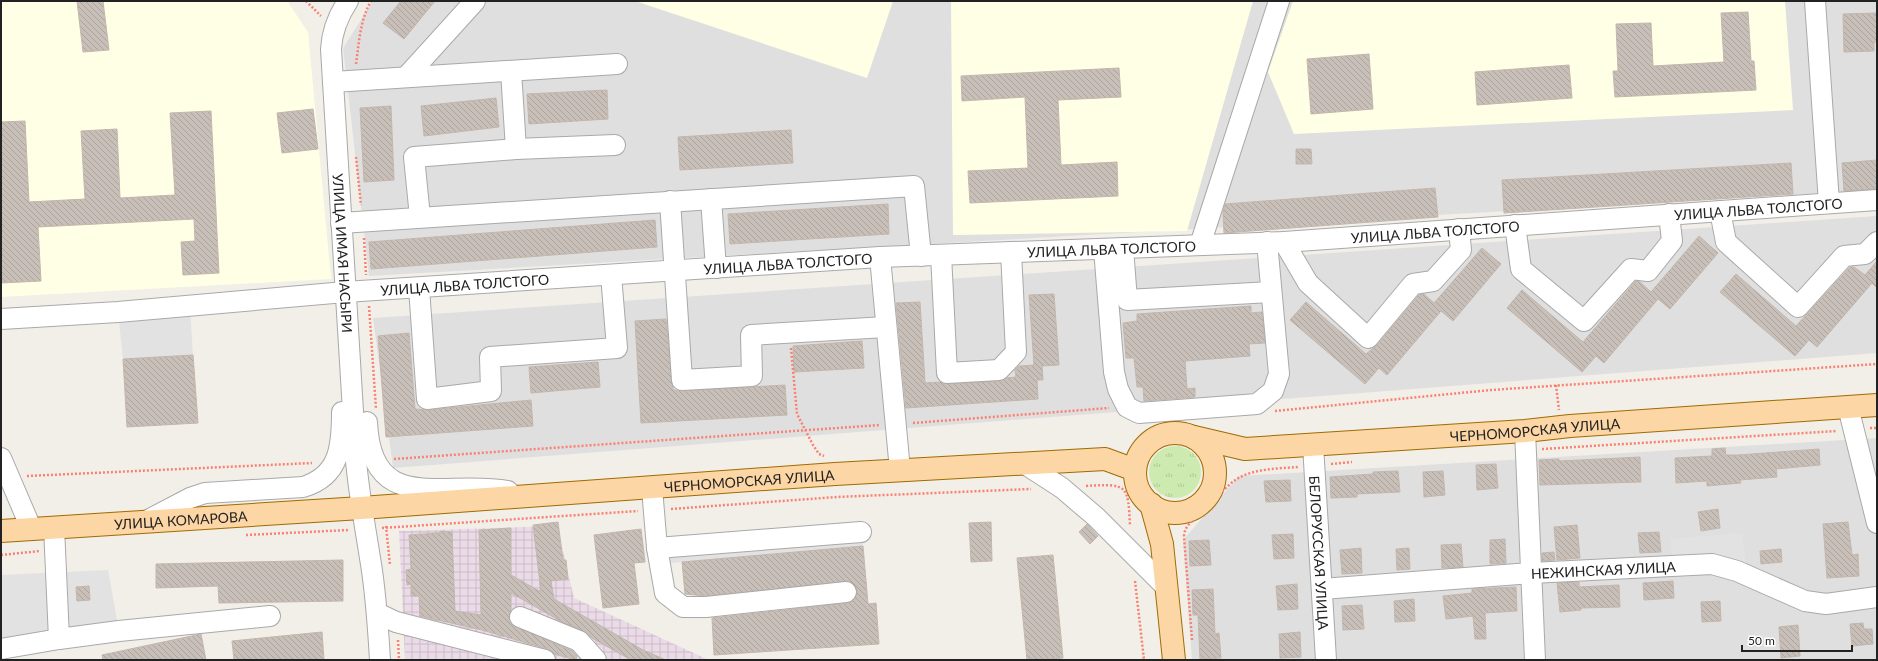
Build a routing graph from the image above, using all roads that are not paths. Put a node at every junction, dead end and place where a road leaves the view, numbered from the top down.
1 (348, 1) edge
2 (475, 1) edge
3 (1279, 1) edge
4 (1815, 1) edge
5 (617, 64) dead end
6 (511, 71) junction
7 (407, 76) junction
8 (333, 82) junction
9 (615, 145) dead end
10 (516, 149) junction
11 (711, 199) junction
12 (1877, 200) edge
13 (670, 202) junction
14 (1829, 203) junction
15 (1720, 211) junction
16 (1669, 214) junction
17 (420, 217) junction
18 (341, 223) junction
19 (1515, 225) junction
20 (1459, 229) junction
21 (1276, 242) junction
22 (1877, 242) edge
23 (1200, 245) junction
24 (1113, 248) junction
25 (1011, 252) junction
26 (940, 255) junction
27 (921, 256) junction
28 (880, 257) junction
29 (716, 268) junction
30 (675, 271) junction
31 (611, 275) junction
32 (419, 288) junction
33 (345, 292) junction
34 (1272, 292) junction
35 (347, 317) junction
36 (1, 319) edge
37 (886, 327) junction
38 (1877, 405) edge
39 (1848, 407) junction
40 (1194, 437) junction
41 (1156, 438) junction
42 (1525, 441) junction
43 (1245, 449) junction
44 (1314, 455) junction
45 (1, 458) edge
46 (1105, 459) junction
47 (1025, 464) junction
48 (900, 470) junction
49 (1135, 470) junction
50 (1215, 480) junction
51 (652, 488) junction
52 (532, 495) junction
53 (1151, 504) junction
54 (361, 508) junction
55 (1183, 512) junction
56 (148, 520) junction
57 (1877, 523) edge
58 (54, 527) junction
59 (31, 528) junction
60 (3, 530) edge
61 (861, 532) dead end
62 (1162, 544) junction
63 (657, 548) junction
64 (1532, 574) junction
65 (1167, 588) junction
66 (1322, 589) junction
67 (846, 592) dead end
68 (1877, 597) edge
69 (377, 613) junction
70 (270, 616) dead end
71 (520, 617) dead end
72 (59, 639) junction
73 (1, 649) edge
74 (380, 660) edge
75 (545, 660) edge
76 (596, 660) edge
77 (1174, 660) edge
78 (1326, 660) edge
79 (1535, 660) edge

1 - 8 street, УЛИЦА ИМАЯ НАСЫРИ
2 - 7 street
3 - 23 street
4 - 14 street
5 - 6 street
6 - 7 street
6 - 10 street
7 - 8 street
8 - 18 street, УЛИЦА ИМАЯ НАСЫРИ
9 - 10 street
10 - 17 street
11 - 13 street
11 - 27 street
11 - 29 street
12 - 14 street, УЛИЦА ЛЬВА ТОЛСТОГО
13 - 17 street
13 - 30 street
14 - 15 street, УЛИЦА ЛЬВА ТОЛСТОГО
15 - 16 street, УЛИЦА ЛЬВА ТОЛСТОГО
15 - 22 street
16 - 19 street, УЛИЦА ЛЬВА ТОЛСТОГО
16 - 19 street
17 - 18 street
18 - 33 street, УЛИЦА ИМАЯ НАСЫРИ
19 - 20 street, УЛИЦА ЛЬВА ТОЛСТОГО
20 - 21 street, УЛИЦА ЛЬВА ТОЛСТОГО
20 - 21 street
21 - 23 street, УЛИЦА ЛЬВА ТОЛСТОГО
21 - 34 street
23 - 24 street, УЛИЦА ЛЬВА ТОЛСТОГО
24 - 25 street, УЛИЦА ЛЬВА ТОЛСТОГО
24 - 34 street
24 - 34 street
25 - 26 street, УЛИЦА ЛЬВА ТОЛСТОГО
25 - 26 street
26 - 27 street, УЛИЦА ЛЬВА ТОЛСТОГО
27 - 28 street, УЛИЦА ЛЬВА ТОЛСТОГО
28 - 29 street, УЛИЦА ЛЬВА ТОЛСТОГО
28 - 37 street
29 - 30 street, УЛИЦА ЛЬВА ТОЛСТОГО
30 - 31 street, УЛИЦА ЛЬВА ТОЛСТОГО
30 - 37 street
31 - 32 street, УЛИЦА ЛЬВА ТОЛСТОГО
31 - 32 street
32 - 33 street, УЛИЦА ЛЬВА ТОЛСТОГО
33 - 35 street, УЛИЦА ИМАЯ НАСЫРИ
33 - 36 street, УЛИЦА ЛЬВА ТОЛСТОГО
35 - 52 street
35 - 54 street, УЛИЦА ИМАЯ НАСЫРИ
35 - 56 street
37 - 48 street
38 - 39 main road, ЧЕРНОМОРСКАЯ УЛИЦА
39 - 42 main road, ЧЕРНОМОРСКАЯ УЛИЦА
39 - 57 street
40 - 41 main road
40 - 43 main road, ЧЕРНОМОРСКАЯ УЛИЦА
40 - 50 main road
41 - 46 main road
41 - 49 main road
42 - 44 main road, ЧЕРНОМОРСКАЯ УЛИЦА
42 - 64 street
43 - 44 main road, ЧЕРНОМОРСКАЯ УЛИЦА
43 - 50 main road
44 - 66 street, БЕЛОРУССКАЯ УЛИЦА
45 - 59 street
46 - 47 main road, ЧЕРНОМОРСКАЯ УЛИЦА
46 - 49 main road, ЧЕРНОМОРСКАЯ УЛИЦА
47 - 48 main road, ЧЕРНОМОРСКАЯ УЛИЦА
47 - 65 street
48 - 51 main road, ЧЕРНОМОРСКАЯ УЛИЦА
49 - 53 main road
50 - 55 main road
51 - 52 main road, ЧЕРНОМОРСКАЯ УЛИЦА
51 - 63 street
52 - 54 main road, ЧЕРНОМОРСКАЯ УЛИЦА
53 - 55 main road
53 - 62 main road
54 - 56 main road, УЛИЦА КОМАРОВА
54 - 69 street, УЛИЦА ИМАЯ НАСЫРИ
55 - 62 main road
56 - 58 main road, УЛИЦА КОМАРОВА
58 - 59 main road, УЛИЦА КОМАРОВА
58 - 72 street
59 - 60 main road, УЛИЦА КОМАРОВА
61 - 63 street
62 - 65 main road
63 - 67 street
64 - 66 street, НЕЖИНСКАЯ УЛИЦА
64 - 68 street, НЕЖИНСКАЯ УЛИЦА
64 - 79 street
65 - 77 main road
66 - 78 street, БЕЛОРУССКАЯ УЛИЦА
69 - 74 street, УЛИЦА ИМАЯ НАСЫРИ
69 - 75 street
70 - 72 street
71 - 76 street
72 - 73 street

